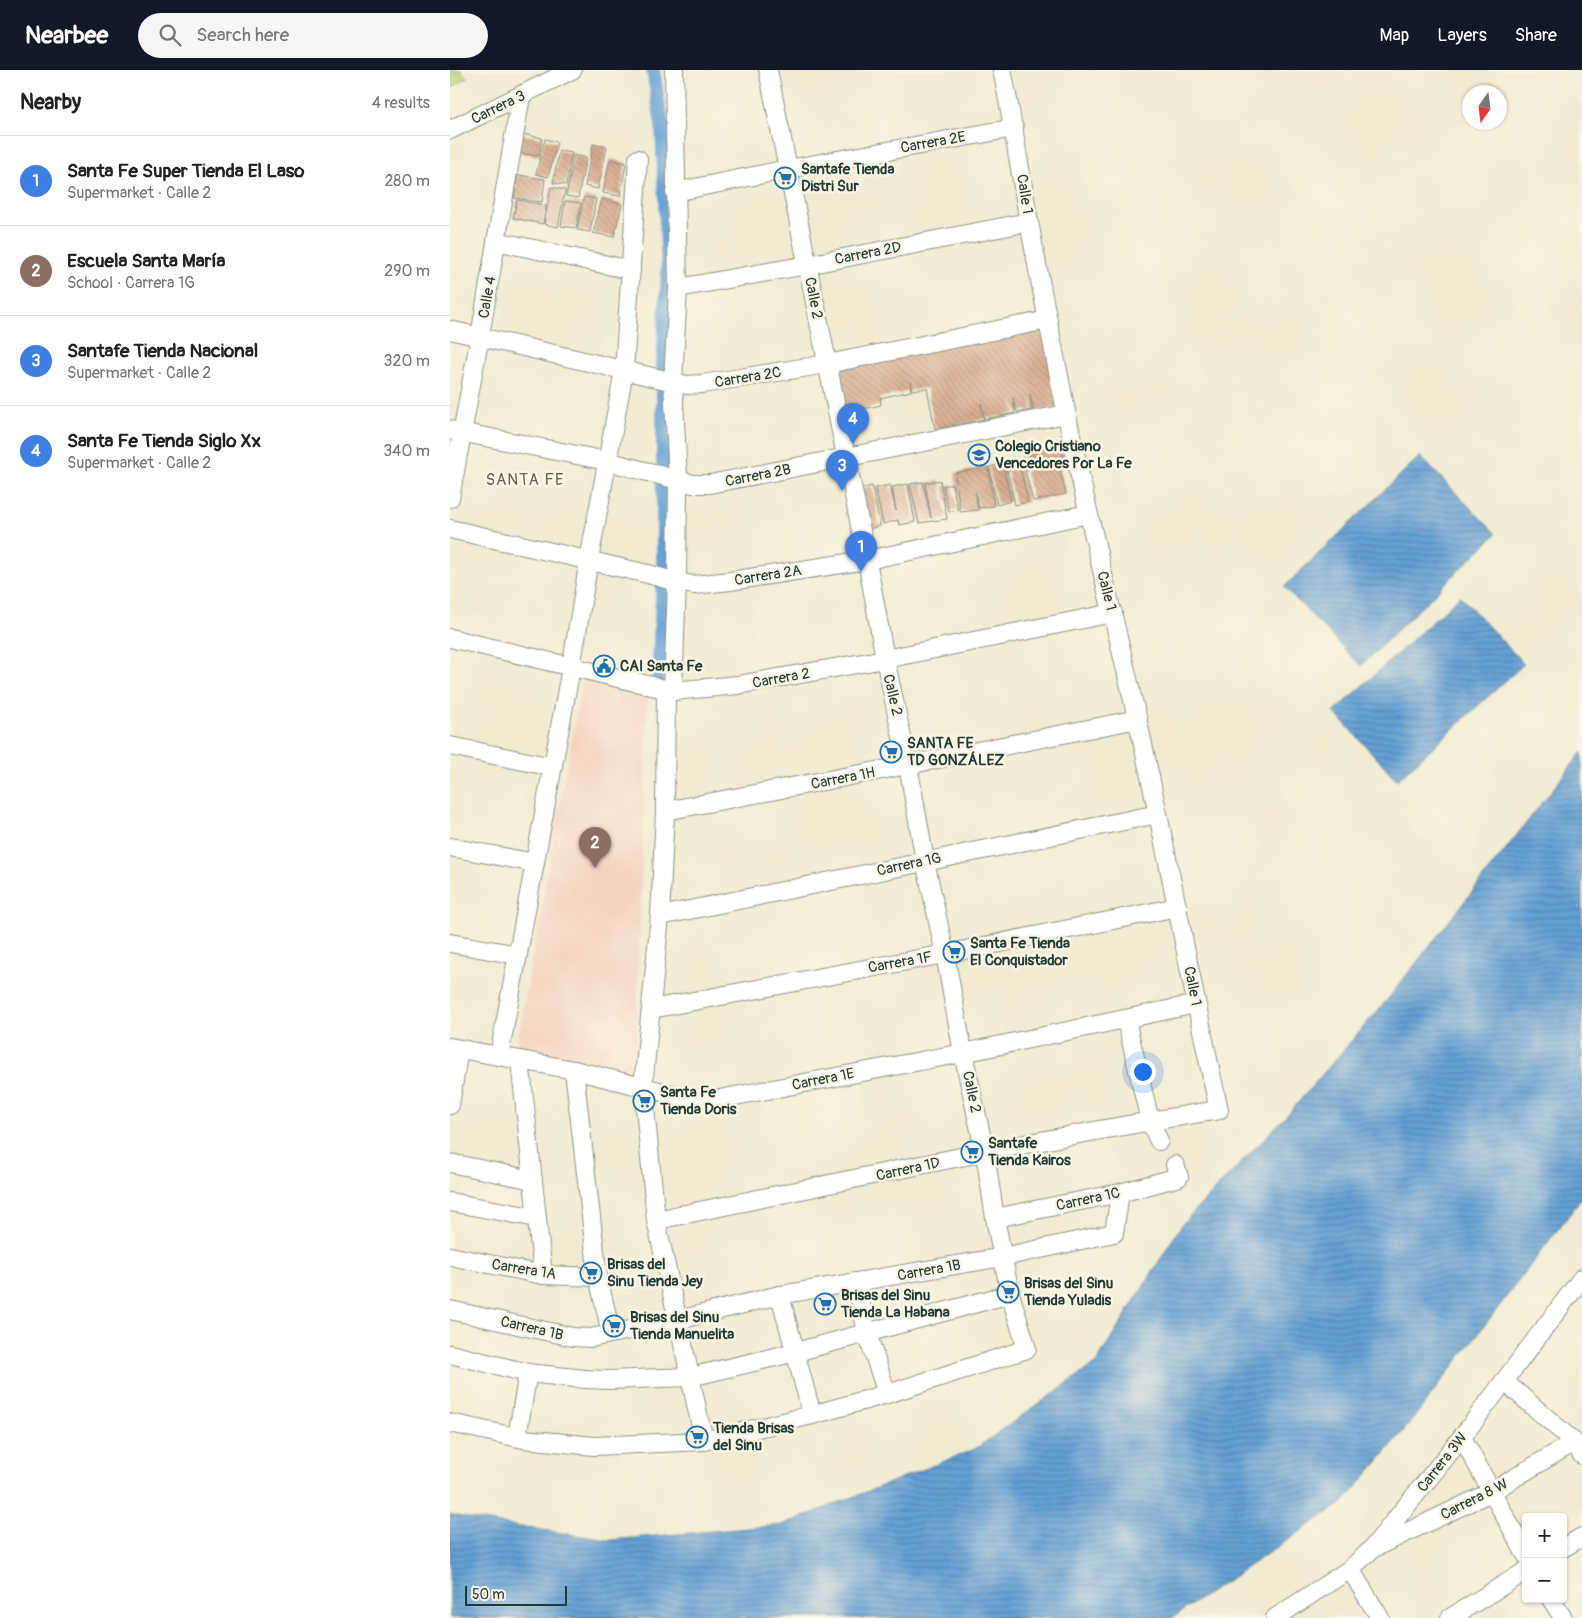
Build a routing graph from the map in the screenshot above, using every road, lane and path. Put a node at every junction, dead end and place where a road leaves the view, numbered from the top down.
1 (572, 70) edge
2 (674, 70) edge
3 (768, 70) edge
4 (1002, 70) edge
5 (521, 96) junction
6 (1014, 128) junction
7 (450, 130) edge
8 (638, 158) dead end
9 (788, 169) junction
10 (675, 192) junction
11 (1029, 222) junction
12 (496, 242) junction
13 (808, 265) junction
14 (631, 270) junction
15 (678, 288) junction
16 (1048, 320) junction
17 (450, 330) edge
18 (480, 336) junction
19 (827, 364) junction
20 (624, 371) junction
21 (671, 382) junction
22 (1066, 414) junction
23 (456, 431) edge
24 (846, 457) junction
25 (607, 461) junction
26 (674, 480) junction
27 (450, 498) edge
28 (1088, 514) junction
29 (450, 529) edge
30 (589, 560) junction
31 (867, 560) junction
32 (674, 581) junction
33 (1113, 614) junction
34 (450, 638) edge
35 (885, 660) junction
36 (571, 668) junction
37 (665, 689) junction
38 (1138, 719) junction
39 (450, 746) edge
40 (908, 765) junction
41 (553, 767) junction
42 (665, 811) junction
43 (1158, 814) junction
44 (450, 847) edge
45 (925, 861) junction
46 (535, 863) junction
47 (1178, 908) junction
48 (660, 916) junction
49 (450, 943) edge
50 (945, 954) junction
51 (518, 955) junction
52 (1196, 1004) junction
53 (651, 1008) junction
54 (1128, 1028) dead end
55 (455, 1048) edge
56 (963, 1053) junction
57 (499, 1056) junction
58 (520, 1060) junction
59 (574, 1070) junction
60 (643, 1087) junction
61 (450, 1105) edge
62 (1219, 1110) joint
63 (1150, 1121) junction
64 (1159, 1141) dead end
65 (985, 1153) junction
66 (450, 1163) edge
67 (1177, 1171) dead end
68 (533, 1180) junction
69 (1120, 1193) junction
70 (450, 1202) edge
71 (537, 1218) junction
72 (995, 1218) junction
73 (656, 1220) junction
74 (450, 1256) edge
75 (1003, 1257) junction
76 (543, 1275) junction
77 (598, 1277) junction
78 (1582, 1278) edge
79 (856, 1282) junction
80 (1010, 1294) junction
81 (780, 1295) junction
82 (450, 1310) edge
83 (678, 1320) junction
84 (611, 1333) junction
85 (867, 1333) junction
86 (796, 1352) junction
87 (450, 1354) edge
88 (528, 1373) junction
89 (690, 1377) junction
90 (1504, 1381) junction
91 (887, 1394) junction
92 (812, 1415) junction
93 (450, 1423) edge
94 (517, 1437) junction
95 (1462, 1437) junction
96 (704, 1441) junction
97 (1578, 1449) edge
98 (1491, 1492) junction
99 (1582, 1537) edge
100 (1567, 1546) edge
101 (1522, 1548) edge
102 (1371, 1550) junction
103 (1350, 1569) junction
104 (1522, 1573) edge
105 (1554, 1603) edge
106 (1276, 1618) edge
107 (1380, 1618) edge
108 (1450, 1618) edge
109 (1563, 1618) edge

1 - 5 street, Carrera 3
2 - 10 street
3 - 9 street, Calle 2
4 - 6 street, Calle 1
5 - 7 street, Carrera 3
5 - 12 street, Calle 4
6 - 9 street, Carrera 2E
6 - 11 street, Calle 1
8 - 14 street
9 - 10 street, Carrera 2E
9 - 13 street, Calle 2
10 - 15 street
11 - 13 street, Carrera 2D
11 - 16 street, Calle 1
12 - 14 street
12 - 18 street, Calle 4
13 - 15 street, Carrera 2D
13 - 19 street, Calle 2
14 - 20 street
15 - 21 street
16 - 19 street, Carrera 2C
16 - 22 street, Calle 1
17 - 18 street, Carrera 2C
18 - 20 street, Carrera 2C
18 - 23 street, Calle 4
19 - 21 street, Carrera 2C
19 - 24 street, Calle 2
20 - 21 street, Carrera 2C
20 - 25 street
21 - 26 street
22 - 24 street, Carrera 2B
22 - 28 street, Calle 1
23 - 25 street, Carrera 2B
23 - 27 street, Calle 4
24 - 26 street, Carrera 2B
24 - 31 street, Calle 2
25 - 26 street, Carrera 2B
25 - 30 street
26 - 32 street
28 - 31 street, Carrera 2A
28 - 33 street, Calle 1
29 - 30 street, Carrera 2A
30 - 32 street, Carrera 2A
30 - 36 street
31 - 32 street, Carrera 2A
31 - 35 street, Calle 2
32 - 37 street
33 - 35 street, Carrera 2
33 - 38 street, Calle 1
34 - 36 street, Carrera 2
35 - 37 street, Carrera 2
35 - 40 street, Calle 2
36 - 37 street, Carrera 2
36 - 41 street
37 - 42 street
38 - 40 street, Carrera 1H
38 - 43 street, Calle 1
39 - 41 street
40 - 42 street, Carrera 1H
40 - 45 street, Calle 2
41 - 46 street
42 - 48 street
43 - 45 street, Carrera 1G
43 - 47 street, Calle 1
44 - 46 street
45 - 48 street, Carrera 1G
45 - 50 street, Calle 2
46 - 51 street
47 - 50 street, Carrera 1F
47 - 52 street, Calle 1
48 - 53 street
49 - 51 street
50 - 53 street, Carrera 1F
50 - 56 street, Calle 2
51 - 57 street
52 - 56 street, Carrera 1E
52 - 62 street, Calle 1
53 - 60 street
54 - 63 street
55 - 57 street, Carrera 1E
55 - 61 street
56 - 60 street, Carrera 1E
56 - 65 street, Calle 2
57 - 58 street, Carrera 1E
58 - 59 street, Carrera 1E
58 - 68 street
59 - 60 street, Carrera 1E
59 - 77 street
60 - 73 street
62 - 63 street, Carrera 1D
63 - 64 street
63 - 65 street, Carrera 1D
65 - 72 street, Calle 2
65 - 73 street, Carrera 1D
66 - 68 street
67 - 69 street, Carrera 1C
68 - 71 street
69 - 72 street, Carrera 1C
69 - 75 street, Carrera 1B
70 - 71 street
71 - 76 street
72 - 75 street, Calle 2
73 - 83 street
74 - 76 street, Carrera 1A
75 - 79 street, Carrera 1B
75 - 80 street, Calle 2
76 - 77 street, Carrera 1A
77 - 84 street
78 - 90 street, Carrera 3W
79 - 81 street, Carrera 1B
79 - 85 street
80 - 85 street
80 - 91 street, Calle 2
81 - 83 street, Carrera 1B
81 - 86 street
82 - 84 street, Carrera 1B
83 - 84 street, Carrera 1B
83 - 89 street
85 - 86 street
85 - 91 street
86 - 89 street
86 - 92 street
87 - 88 street
88 - 89 street
88 - 94 street
89 - 96 street
90 - 95 street, Carrera 3W
90 - 97 street
91 - 92 street
92 - 96 street
93 - 94 street
94 - 96 street
95 - 98 street
95 - 102 street, Carrera 3W
97 - 98 street, Carrera 8 W
98 - 101 street
98 - 102 street, Carrera 8 W
99 - 100 street
102 - 103 street, Carrera 3W
103 - 106 street, Carrera 3W
103 - 107 street
104 - 108 street
105 - 109 street

